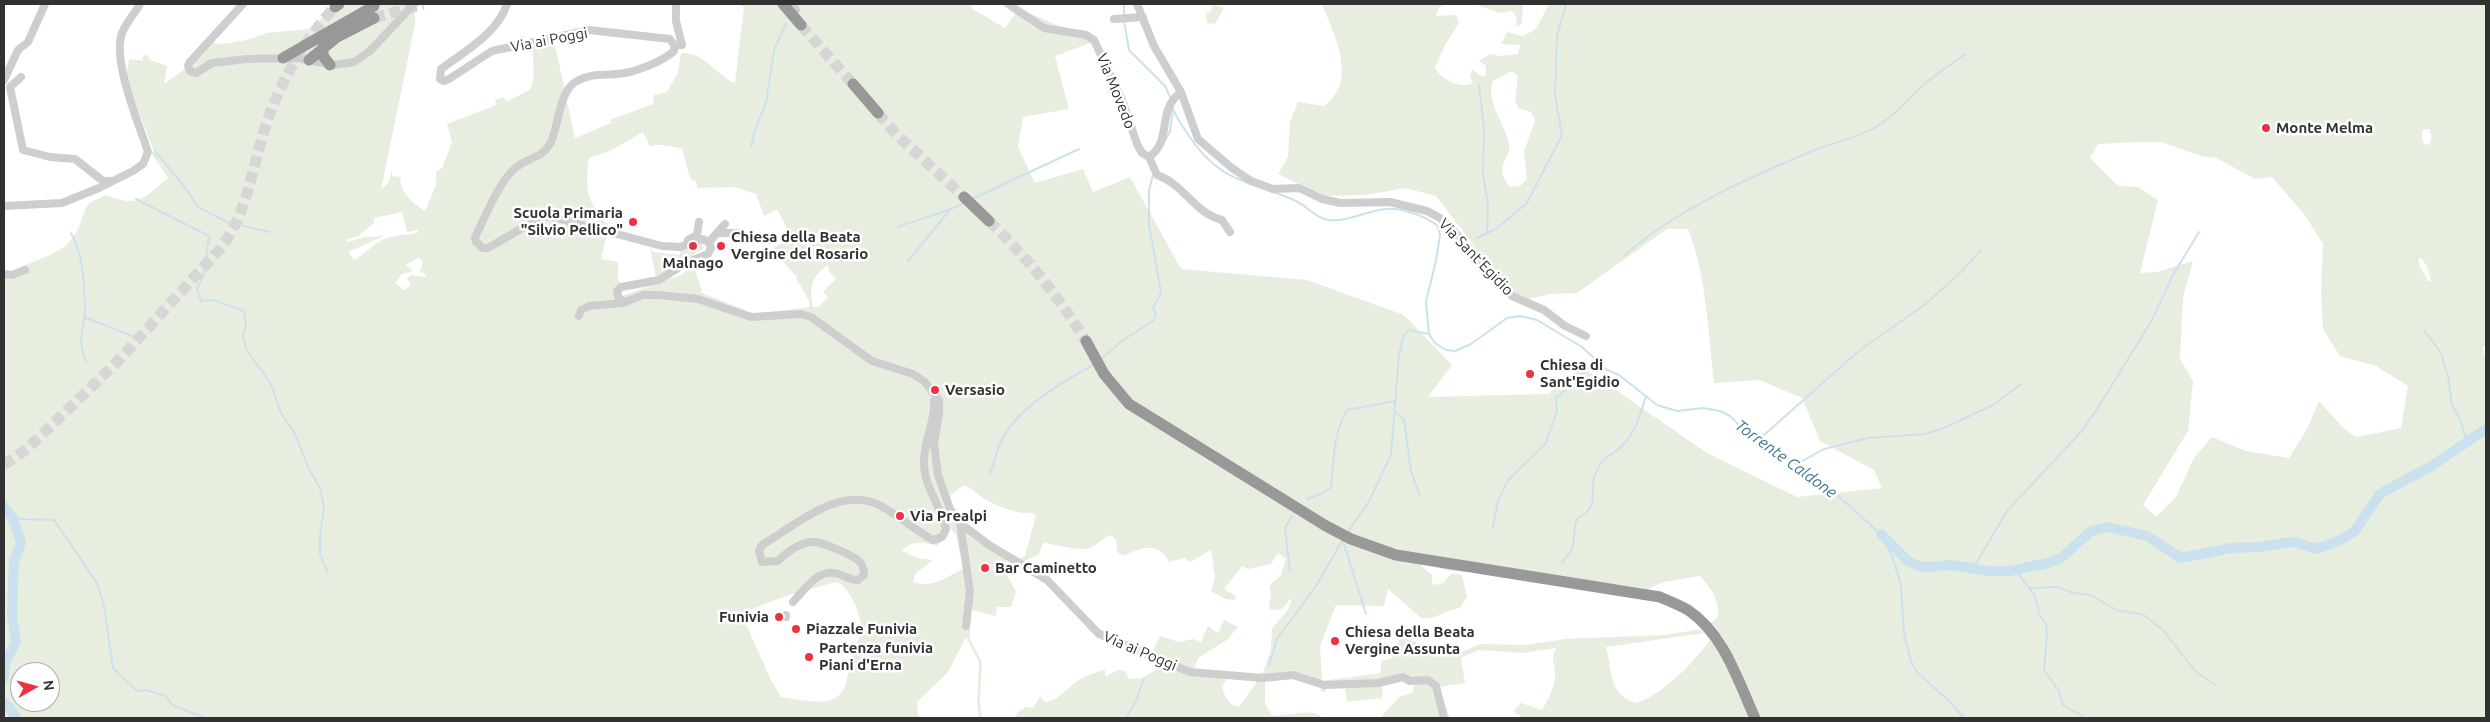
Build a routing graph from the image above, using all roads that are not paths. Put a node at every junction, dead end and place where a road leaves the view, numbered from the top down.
1 (45, 4) edge
2 (140, 4) edge
3 (243, 4) edge
4 (414, 4) edge
5 (507, 4) edge
6 (783, 4) edge
7 (1008, 4) edge
8 (1137, 4) edge
9 (676, 5) dead end
10 (374, 6) tunnel mouth
11 (1143, 17) junction
12 (374, 18) tunnel mouth
13 (1121, 19) dead end
14 (801, 25) tunnel mouth
15 (323, 42) junction
16 (678, 45) junction
17 (283, 58) junction
18 (309, 60) junction
19 (330, 65) junction
20 (20, 77) dead end
21 (4, 80) edge
22 (853, 84) tunnel mouth
23 (1175, 97) junction
24 (878, 112) tunnel mouth
25 (1149, 157) junction
26 (113, 181) junction
27 (964, 198) tunnel mouth
28 (4, 206) edge
29 (989, 221) tunnel mouth
30 (699, 222) dead end
31 (725, 224) dead end
32 (1230, 232) dead end
33 (717, 233) junction
34 (741, 233) dead end
35 (709, 242) junction
36 (684, 246) junction
37 (25, 270) dead end
38 (4, 274) edge
39 (624, 301) junction
40 (578, 316) dead end
41 (1586, 336) dead end
42 (1088, 346) tunnel mouth
43 (934, 394) junction
44 (960, 523) junction
45 (793, 602) dead end
46 (966, 626) dead end
47 (1444, 718) edge
48 (1755, 718) edge

1 - 21 street
2 - 26 street
3 - 17 street
4 - 19 street
5 - 16 street, Via ai Poggi
6 - 14 highway
7 - 25 street, Via Movedo
8 - 11 street, Via Sant'Egidio
9 - 16 street
10 - 15 highway
11 - 13 street
11 - 23 street, Via Sant'Egidio
12 - 15 highway
15 - 17 highway
15 - 18 highway
15 - 19 highway
16 - 36 street
17 - 18 street
18 - 19 street
20 - 26 street
22 - 24 highway
23 - 25 street
23 - 41 street, Via Sant'Egidio
25 - 32 street
26 - 28 street
27 - 29 highway
30 - 36 street
31 - 33 street
33 - 34 street
33 - 35 street
35 - 36 street
35 - 39 street
37 - 38 street
39 - 40 street
39 - 43 street
42 - 48 highway
43 - 44 street, Via ai Poggi
43 - 45 street
44 - 46 street
44 - 47 street, Via ai Poggi

